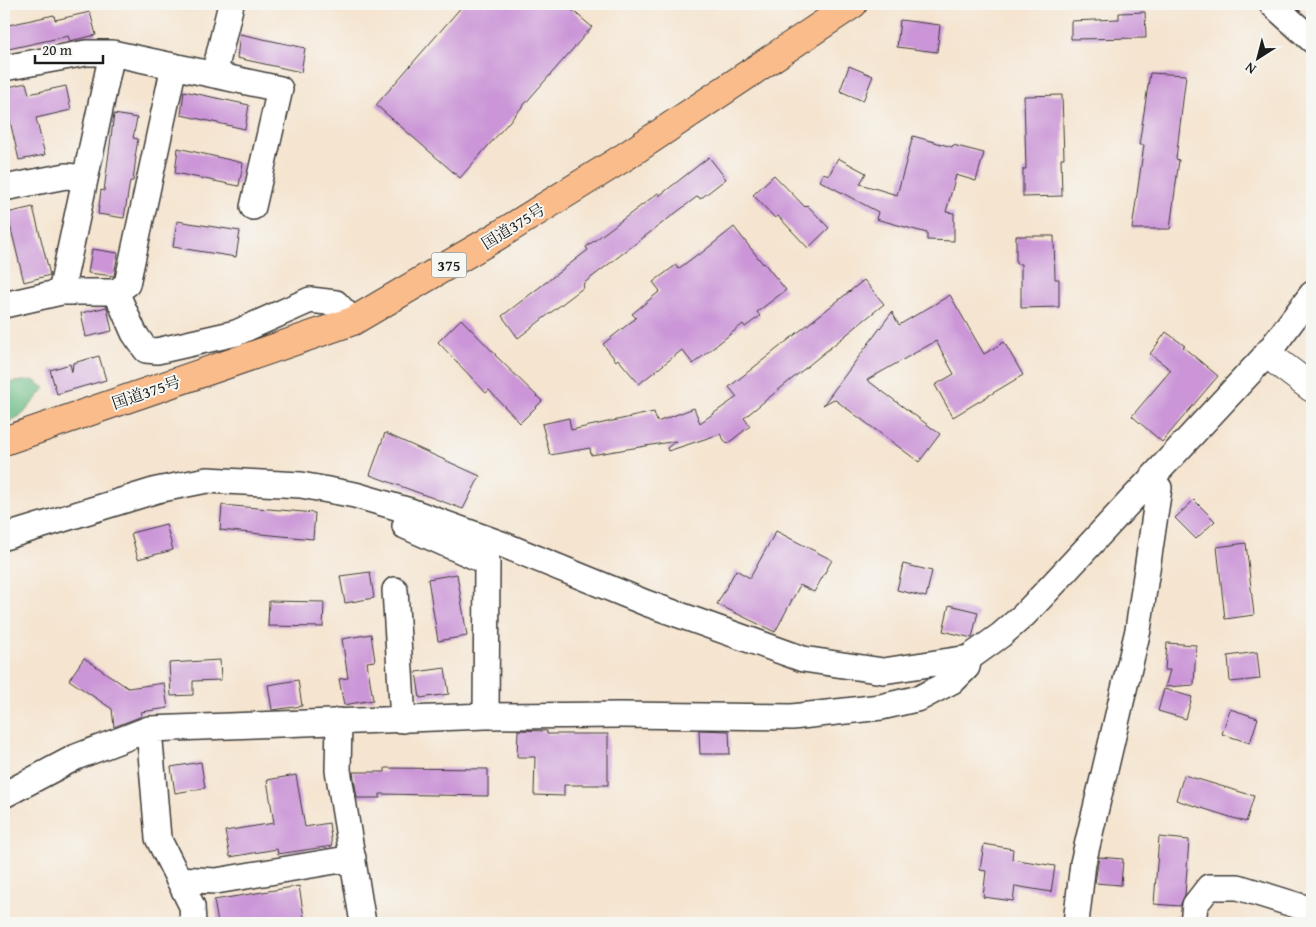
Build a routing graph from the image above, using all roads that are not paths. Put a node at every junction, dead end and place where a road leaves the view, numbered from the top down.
1 (231, 4) edge
2 (853, 4) edge
3 (1272, 4) edge
4 (1312, 40) edge
5 (112, 53) junction
6 (174, 66) junction
7 (4, 68) edge
8 (214, 75) junction
9 (84, 178) junction
10 (4, 188) edge
11 (253, 207) dead end
12 (61, 292) junction
13 (116, 292) junction
14 (1312, 294) edge
15 (4, 305) edge
16 (354, 321) junction
17 (1267, 354) junction
18 (1312, 388) edge
19 (4, 441) edge
20 (1150, 480) junction
21 (410, 511) junction
22 (4, 537) edge
23 (395, 590) dead end
24 (969, 658) junction
25 (486, 716) junction
26 (403, 720) junction
27 (339, 721) junction
28 (148, 729) junction
29 (4, 796) edge
30 (353, 858) junction
31 (178, 879) junction
32 (1312, 910) edge
33 (193, 923) edge
34 (363, 923) edge
35 (1076, 923) edge
36 (1193, 923) edge

1 - 8 street
2 - 16 highway, 国道375号 / 375
3 - 4 street
5 - 6 street
5 - 7 street
5 - 9 street
6 - 8 street
6 - 13 street
8 - 11 street
9 - 10 street
9 - 12 street
12 - 13 street
12 - 15 street
13 - 16 street
14 - 17 street
16 - 19 highway, 国道375号 / 375
17 - 18 street
17 - 20 street
20 - 24 street
20 - 35 street
21 - 22 street
21 - 24 street
21 - 25 street
23 - 26 street
24 - 25 street
25 - 26 street
26 - 27 street
27 - 28 street
27 - 30 street
28 - 29 street
28 - 31 street
30 - 31 street
30 - 34 street
31 - 33 street
32 - 36 street

